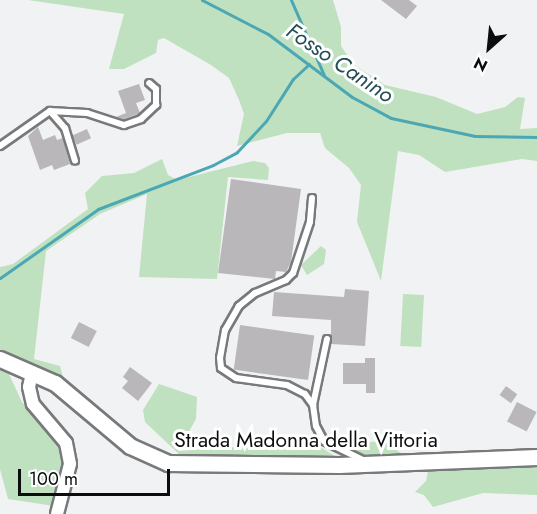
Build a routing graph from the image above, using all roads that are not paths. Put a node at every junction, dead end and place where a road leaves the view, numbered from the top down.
1 (149, 83) dead end
2 (50, 111) junction
3 (0, 146) edge
4 (75, 160) dead end
5 (312, 198) dead end
6 (327, 339) dead end
7 (0, 359) edge
8 (32, 373) junction
9 (313, 405) junction
10 (537, 457) edge
11 (369, 464) junction
12 (57, 514) edge

1 - 2 lane
2 - 3 lane
2 - 4 lane
5 - 9 lane
6 - 9 lane
7 - 8 street, Strada Madonna della Vittoria
8 - 11 street, Strada Madonna della Vittoria
8 - 12 street
9 - 11 lane
10 - 11 street, Strada Madonna della Vittoria

